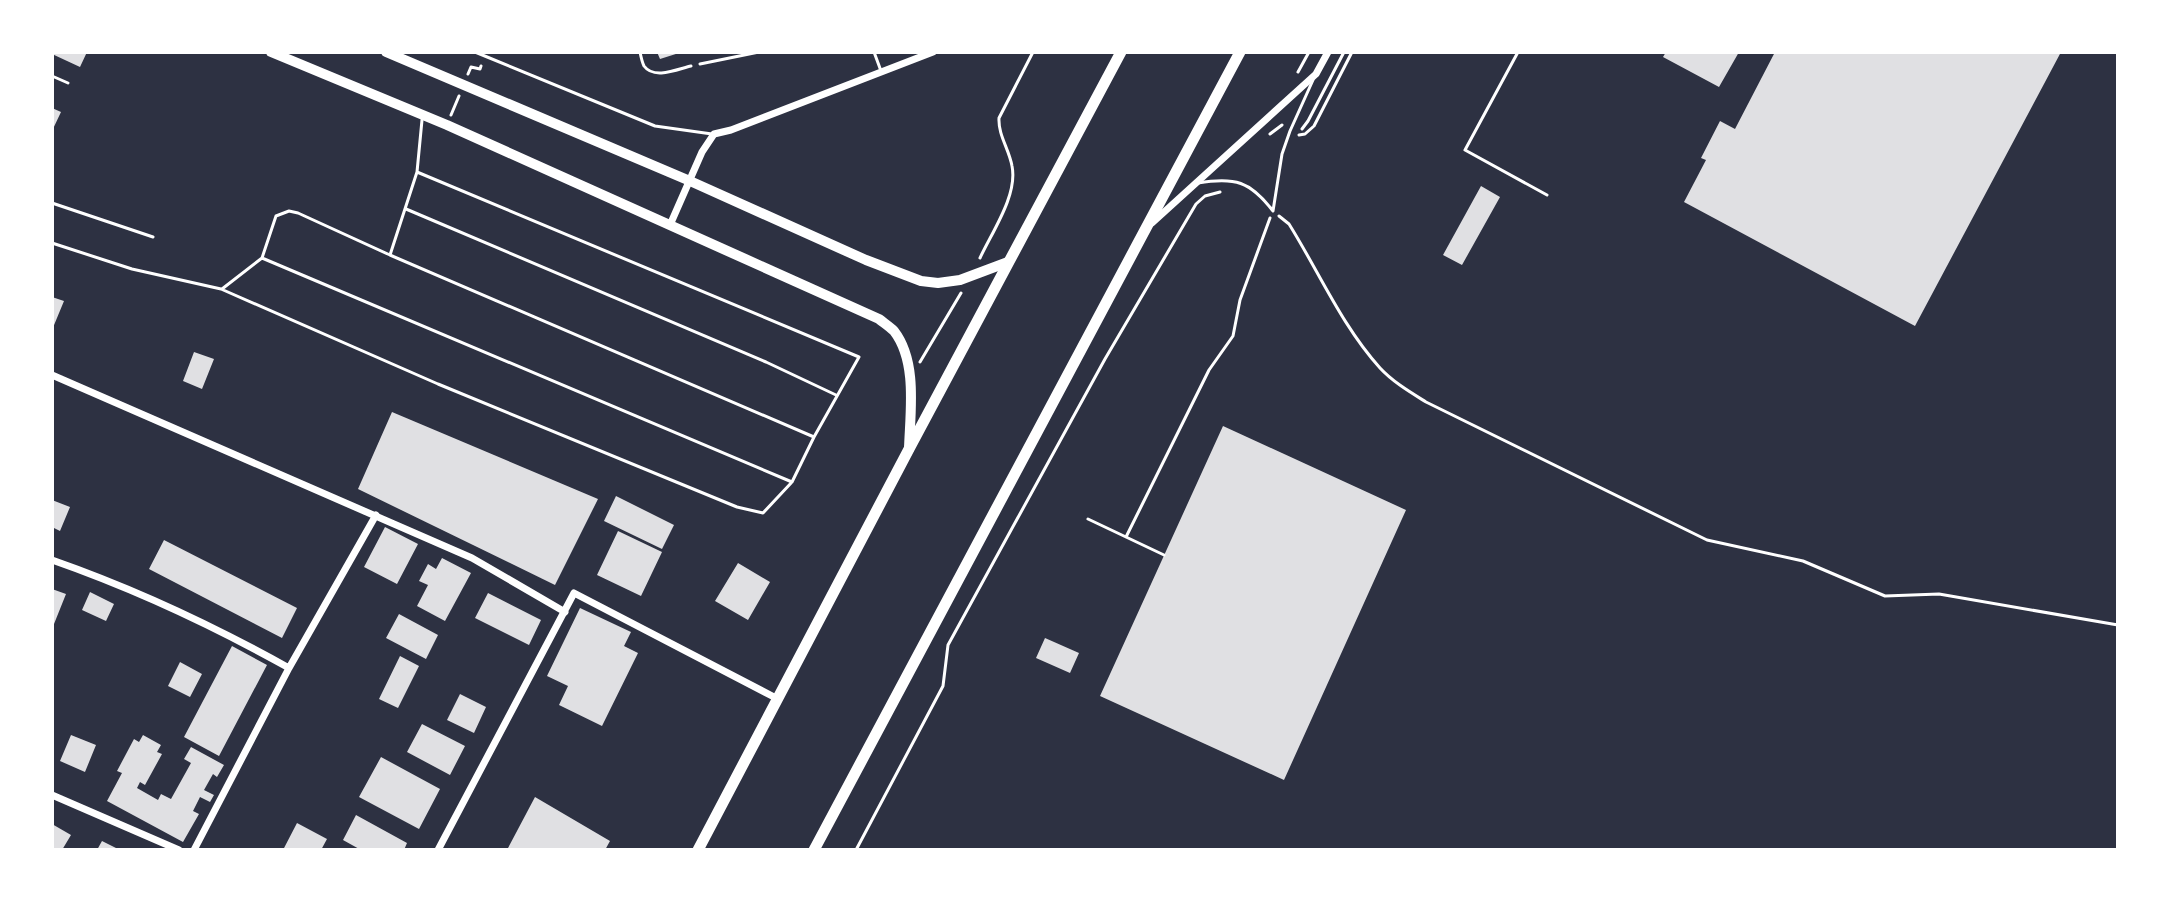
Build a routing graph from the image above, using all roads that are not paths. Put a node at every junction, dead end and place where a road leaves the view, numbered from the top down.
1 (271, 52) edge
2 (386, 52) edge
3 (475, 52) edge
4 (640, 52) edge
5 (874, 52) edge
6 (933, 52) edge
7 (1121, 52) edge
8 (1240, 52) edge
9 (1328, 52) edge
10 (1518, 52) edge
11 (691, 66) road end
12 (881, 71) junction
13 (1316, 74) junction
14 (52, 76) edge
15 (68, 83) dead end
16 (422, 116) junction
17 (714, 134) junction
18 (417, 172) junction
19 (690, 181) junction
20 (1194, 184) junction
21 (1547, 195) dead end
22 (52, 203) edge
23 (406, 209) junction
24 (670, 225) junction
25 (1145, 230) junction
26 (153, 237) dead end
27 (52, 243) edge
28 (390, 255) junction
29 (262, 258) junction
30 (1008, 262) junction
31 (221, 289) junction
32 (52, 375) edge
33 (836, 395) junction
34 (814, 437) junction
35 (909, 449) junction
36 (792, 482) junction
37 (376, 515) junction
38 (52, 560) edge
39 (565, 612) junction
40 (289, 668) junction
41 (778, 699) junction
42 (52, 795) edge
43 (179, 850) edge
44 (194, 850) edge
45 (438, 850) edge
46 (698, 850) edge
47 (814, 850) edge

1 - 16 main road
2 - 19 main road
3 - 17 lane
4 - 11 lane
5 - 12 lane
6 - 12 street
7 - 30 highway
8 - 25 highway
9 - 13 street
10 - 21 lane
12 - 17 street
13 - 20 street
13 - 20 lane
14 - 15 lane
16 - 18 lane
16 - 24 main road
17 - 19 street
18 - 23 lane
18 - 33 lane
19 - 24 street
19 - 30 main road
20 - 25 street
22 - 26 lane
23 - 28 lane
23 - 33 lane
24 - 35 main road
25 - 47 highway
27 - 31 lane
28 - 29 lane
28 - 34 lane
29 - 31 lane
29 - 36 lane
30 - 35 highway
31 - 36 lane
32 - 37 street
33 - 34 lane
34 - 36 lane
35 - 41 highway
37 - 39 street
37 - 40 street
38 - 40 street
39 - 41 street
39 - 45 street
40 - 44 street
41 - 46 highway
42 - 43 street

